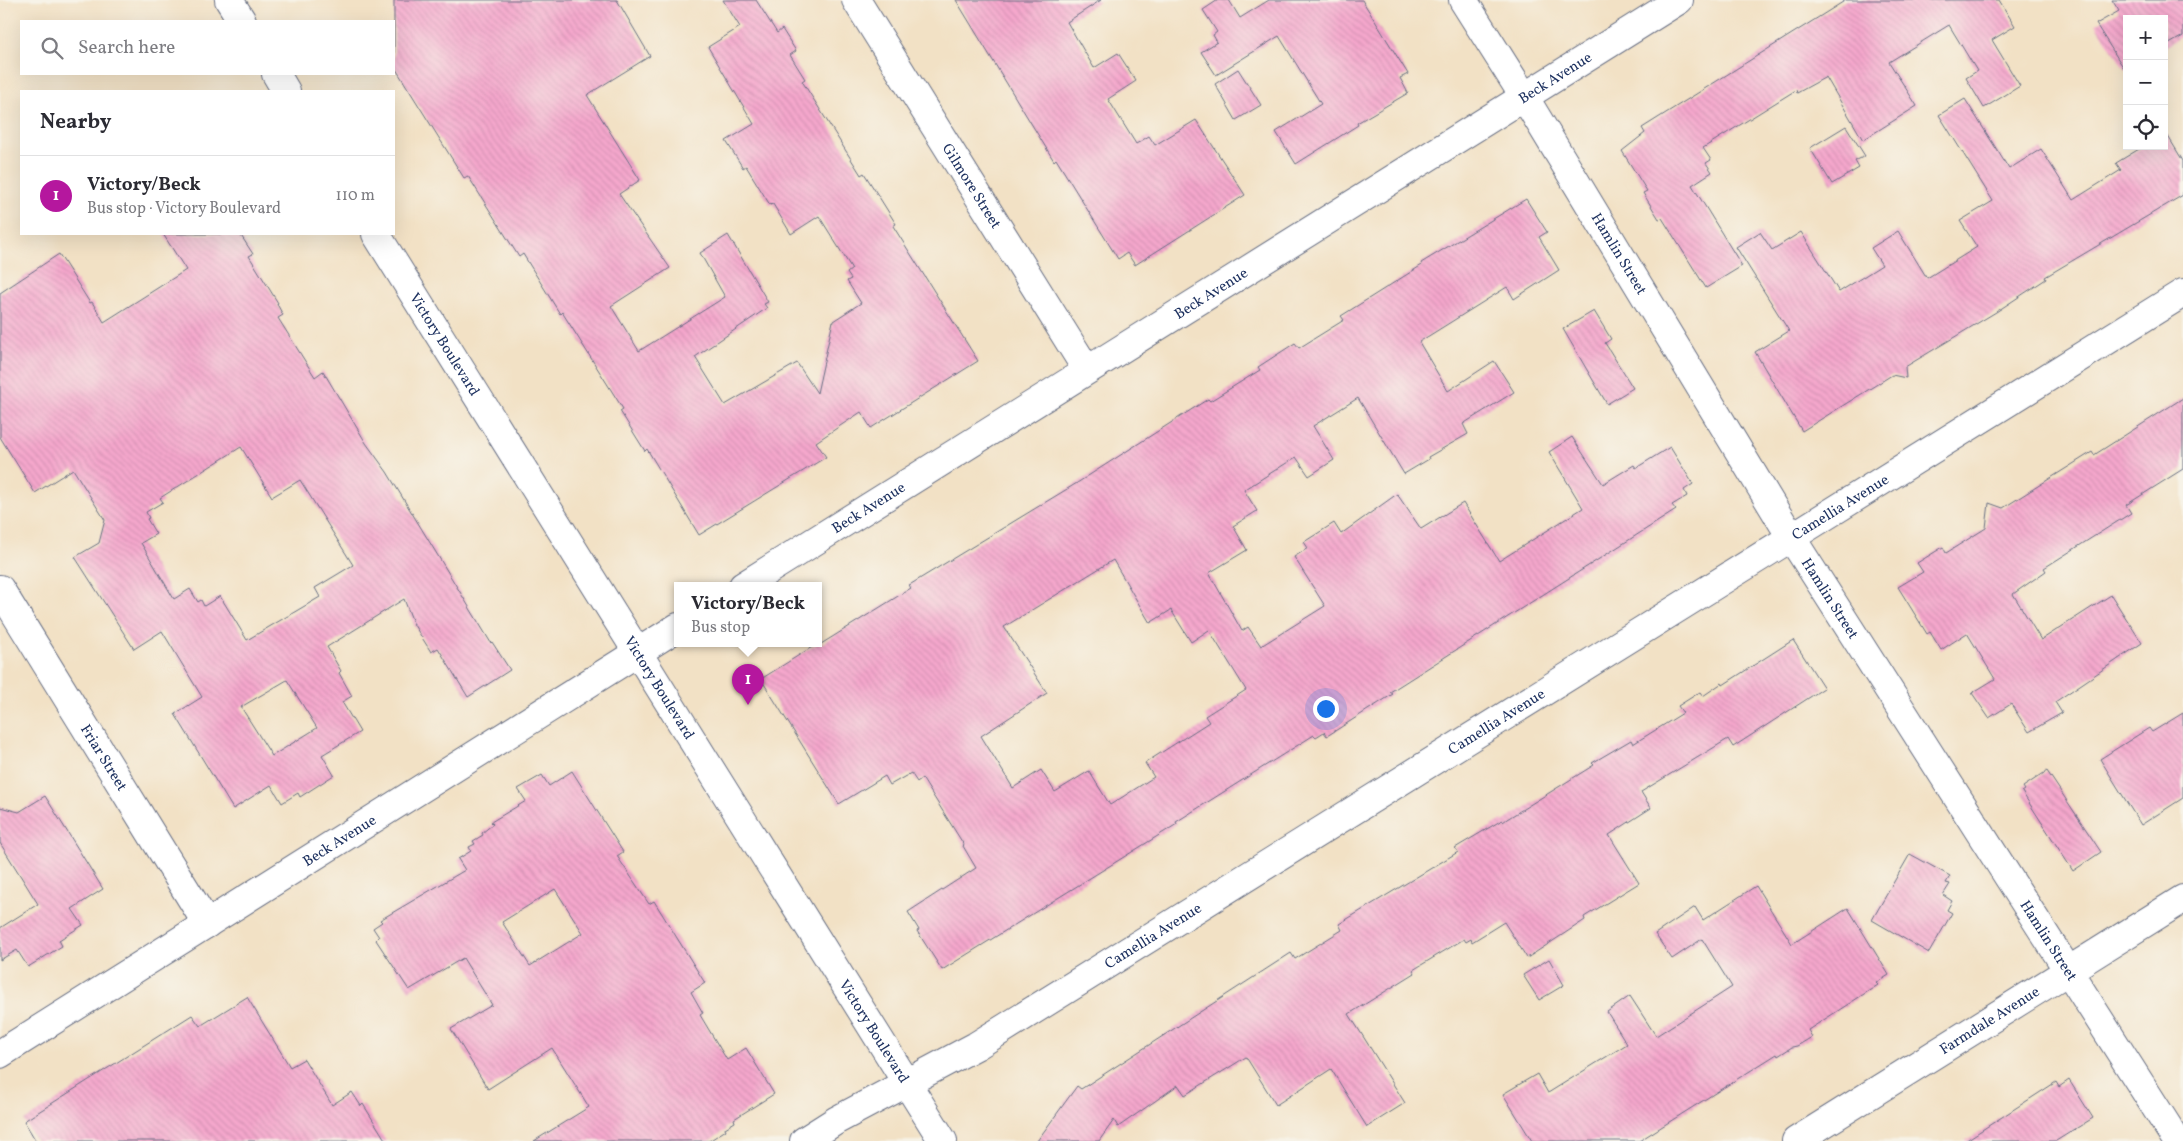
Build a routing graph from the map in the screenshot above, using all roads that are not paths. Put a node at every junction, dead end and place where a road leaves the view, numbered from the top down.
1 (229, 0) edge
2 (856, 0) edge
3 (1463, 0) edge
4 (1679, 0) edge
5 (241, 20) edge
6 (277, 75) edge
7 (285, 90) edge
8 (1525, 98) junction
9 (377, 235) edge
10 (2183, 293) edge
11 (1087, 370) junction
12 (1791, 537) junction
13 (749, 582) edge
14 (0, 589) edge
15 (674, 630) edge
16 (638, 652) junction
17 (2183, 900) edge
18 (208, 924) junction
19 (2069, 971) junction
20 (0, 1054) edge
21 (906, 1083) junction
22 (804, 1141) edge
23 (943, 1141) edge
24 (1796, 1141) edge
25 (2177, 1141) edge

1 - 5 street
2 - 11 street, Gilmore Street
3 - 8 street, Hamlin Street
4 - 8 street, Beck Avenue
6 - 7 street
8 - 11 street, Beck Avenue
8 - 12 street, Hamlin Street
9 - 16 street, Victory Boulevard
10 - 12 street, Camellia Avenue
11 - 13 street, Beck Avenue
12 - 19 street, Hamlin Street
12 - 21 street, Camellia Avenue
14 - 18 street, Friar Street
15 - 16 street, Beck Avenue
16 - 18 street, Beck Avenue
16 - 21 street, Victory Boulevard
17 - 19 street, Farmdale Avenue
18 - 20 street, Beck Avenue
19 - 24 street, Farmdale Avenue
19 - 25 street, Hamlin Street
21 - 22 street, Camellia Avenue
21 - 23 street, Victory Boulevard

